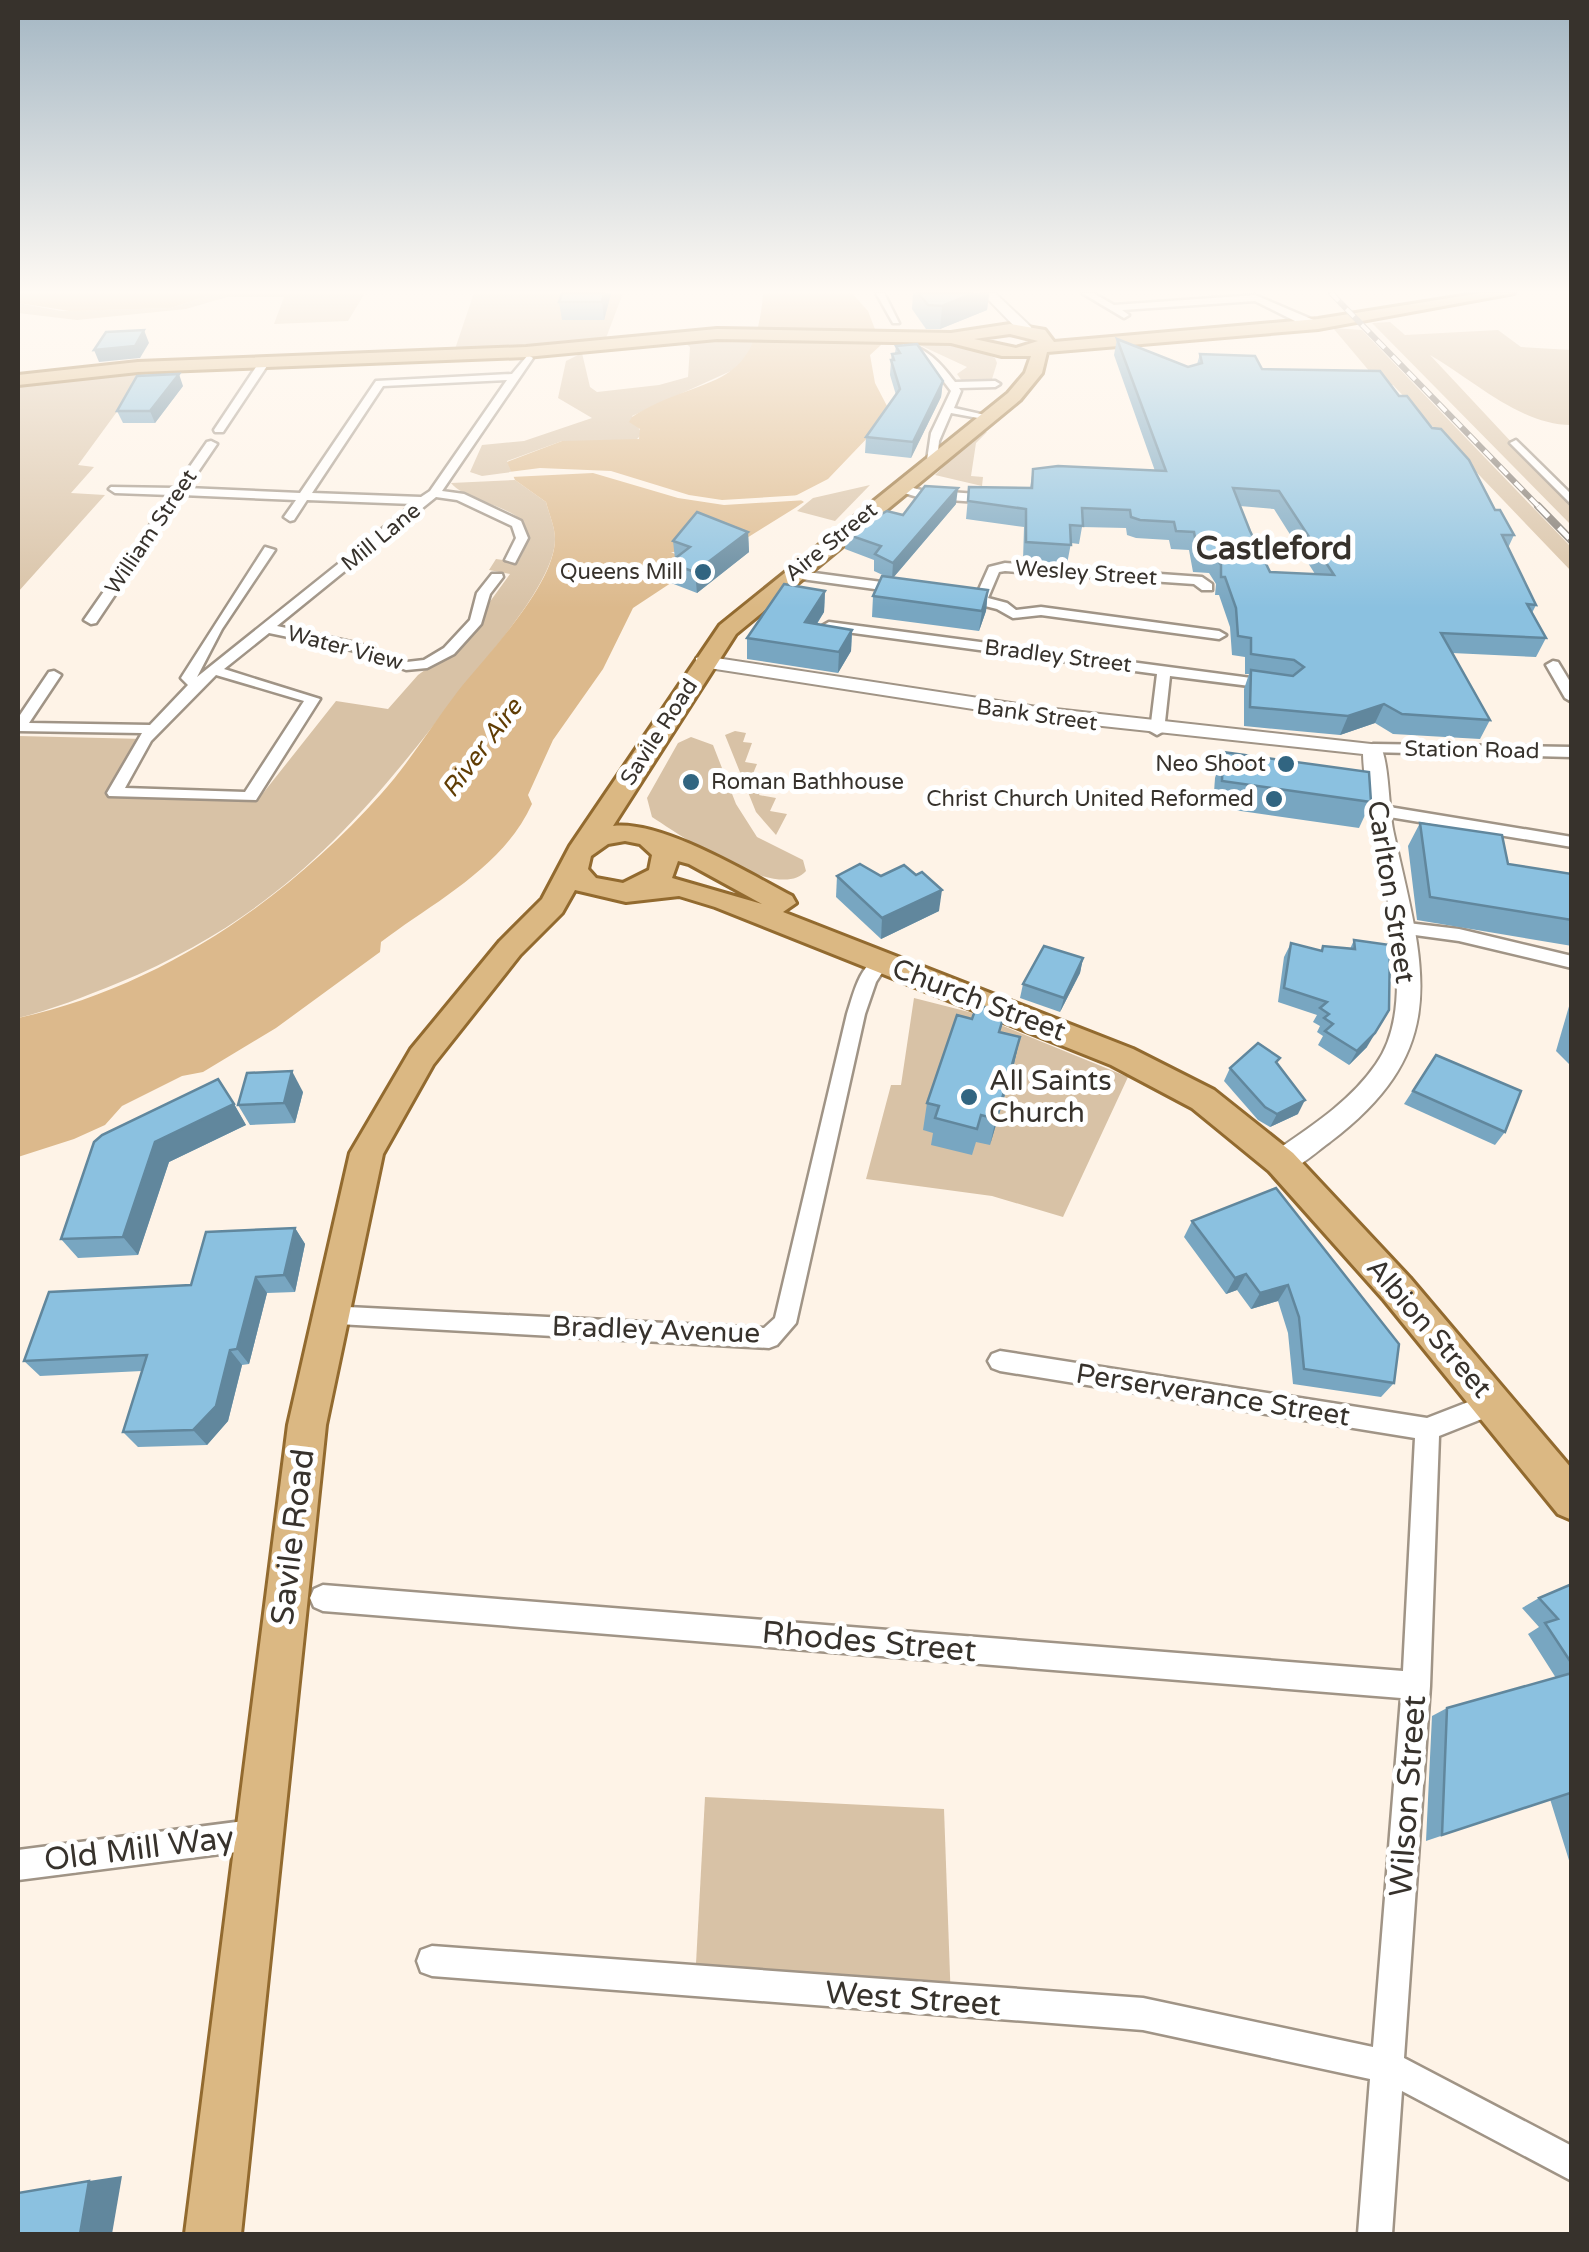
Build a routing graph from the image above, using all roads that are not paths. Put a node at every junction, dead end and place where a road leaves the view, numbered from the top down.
1 (240, 398) edge
2 (370, 398) edge
3 (502, 398) edge
4 (952, 398) edge
5 (989, 398) edge
6 (1003, 398) edge
7 (950, 410) junction
8 (977, 420) junction
9 (219, 430) dead end
10 (1516, 442) dead end
11 (210, 444) dead end
12 (933, 460) junction
13 (116, 488) dead end
14 (898, 488) junction
15 (178, 491) junction
16 (302, 496) junction
17 (430, 497) junction
18 (1002, 499) edge
19 (1572, 502) edge
20 (290, 517) dead end
21 (268, 550) dead end
22 (511, 560) dead end
23 (792, 574) junction
24 (497, 577) dead end
25 (1207, 587) dead end
26 (913, 590) edge
27 (947, 594) edge
28 (980, 599) junction
29 (1013, 614) junction
30 (92, 620) dead end
31 (829, 626) edge
32 (267, 628) junction
33 (1219, 635) dead end
34 (1007, 650) junction
35 (704, 662) junction
36 (1553, 665) dead end
37 (214, 670) junction
38 (1164, 670) junction
39 (54, 675) dead end
40 (197, 684) junction
41 (1287, 687) edge
42 (1572, 698) edge
43 (18, 727) edge
44 (153, 729) junction
45 (1157, 730) junction
46 (1373, 748) junction
47 (1572, 752) edge
48 (614, 802) junction
49 (1377, 810) junction
50 (650, 840) junction
51 (589, 842) junction
52 (1572, 842) edge
53 (574, 870) junction
54 (626, 892) junction
55 (552, 906) junction
56 (1399, 928) junction
57 (880, 962) junction
58 (1572, 962) edge
59 (1281, 1162) junction
60 (328, 1316) junction
61 (1000, 1362) dead end
62 (1494, 1403) junction
63 (1427, 1429) junction
64 (1572, 1500) edge
65 (322, 1598) dead end
66 (1416, 1686) junction
67 (261, 1834) junction
68 (18, 1865) edge
69 (432, 1961) dead end
70 (1390, 2068) junction
71 (1572, 2164) edge
72 (213, 2234) edge
73 (1375, 2234) edge

1 - 9 street
2 - 16 street
3 - 17 street, Mill Lane
4 - 7 street
5 - 8 main road, Aire Street
6 - 8 main road, Aire Street
7 - 8 street
7 - 12 street
8 - 12 main road, Aire Street
10 - 19 street
11 - 15 street, William Street
12 - 14 main road, Aire Street
13 - 15 street
14 - 18 street
14 - 23 main road, Aire Street
15 - 16 street
15 - 30 street, William Street
16 - 17 street
16 - 20 street
17 - 22 street
17 - 32 street, Mill Lane
21 - 40 street
23 - 26 street
23 - 35 main road, Aire Street
24 - 32 street, Water View
25 - 28 street, Wesley Street
27 - 28 street
28 - 29 street
29 - 33 street
29 - 34 street
31 - 34 street, Bradley Street
32 - 37 street, Mill Lane
34 - 38 street, Bradley Street
35 - 45 street, Bank Street
35 - 48 main road, Savile Road
36 - 42 street
37 - 40 street, Mill Lane
37 - 44 street, Mill Lane
38 - 41 street, Bradley Street
38 - 45 street
39 - 43 street
40 - 44 street, Mill Lane
43 - 44 street
45 - 46 street, Bank Street
46 - 47 street, Station Road
46 - 49 street, Carlton Street
48 - 50 main road, Savile Road
48 - 51 main road, Savile Road
49 - 52 street
49 - 56 street, Carlton Street
50 - 51 main road
50 - 54 main road
50 - 57 main road, Church Street
51 - 53 main road
53 - 54 main road
53 - 55 main road, Savile Road
54 - 55 main road
54 - 57 main road, Church Street
55 - 60 main road, Savile Road
56 - 58 street
56 - 59 street, Carlton Street
57 - 59 main road, Church Street
57 - 60 street, Bradley Avenue
59 - 62 main road, Albion Street
60 - 67 main road, Savile Road
61 - 63 street, Perserverance Street
62 - 63 street
62 - 64 main road, Albion Street
63 - 66 street, Wilson Street
65 - 66 street, Rhodes Street
66 - 70 street, Wilson Street
67 - 68 street, Old Mill Way
67 - 72 main road, Savile Road
69 - 70 street, West Street
70 - 71 street, West Street
70 - 73 street, Wilson Street

